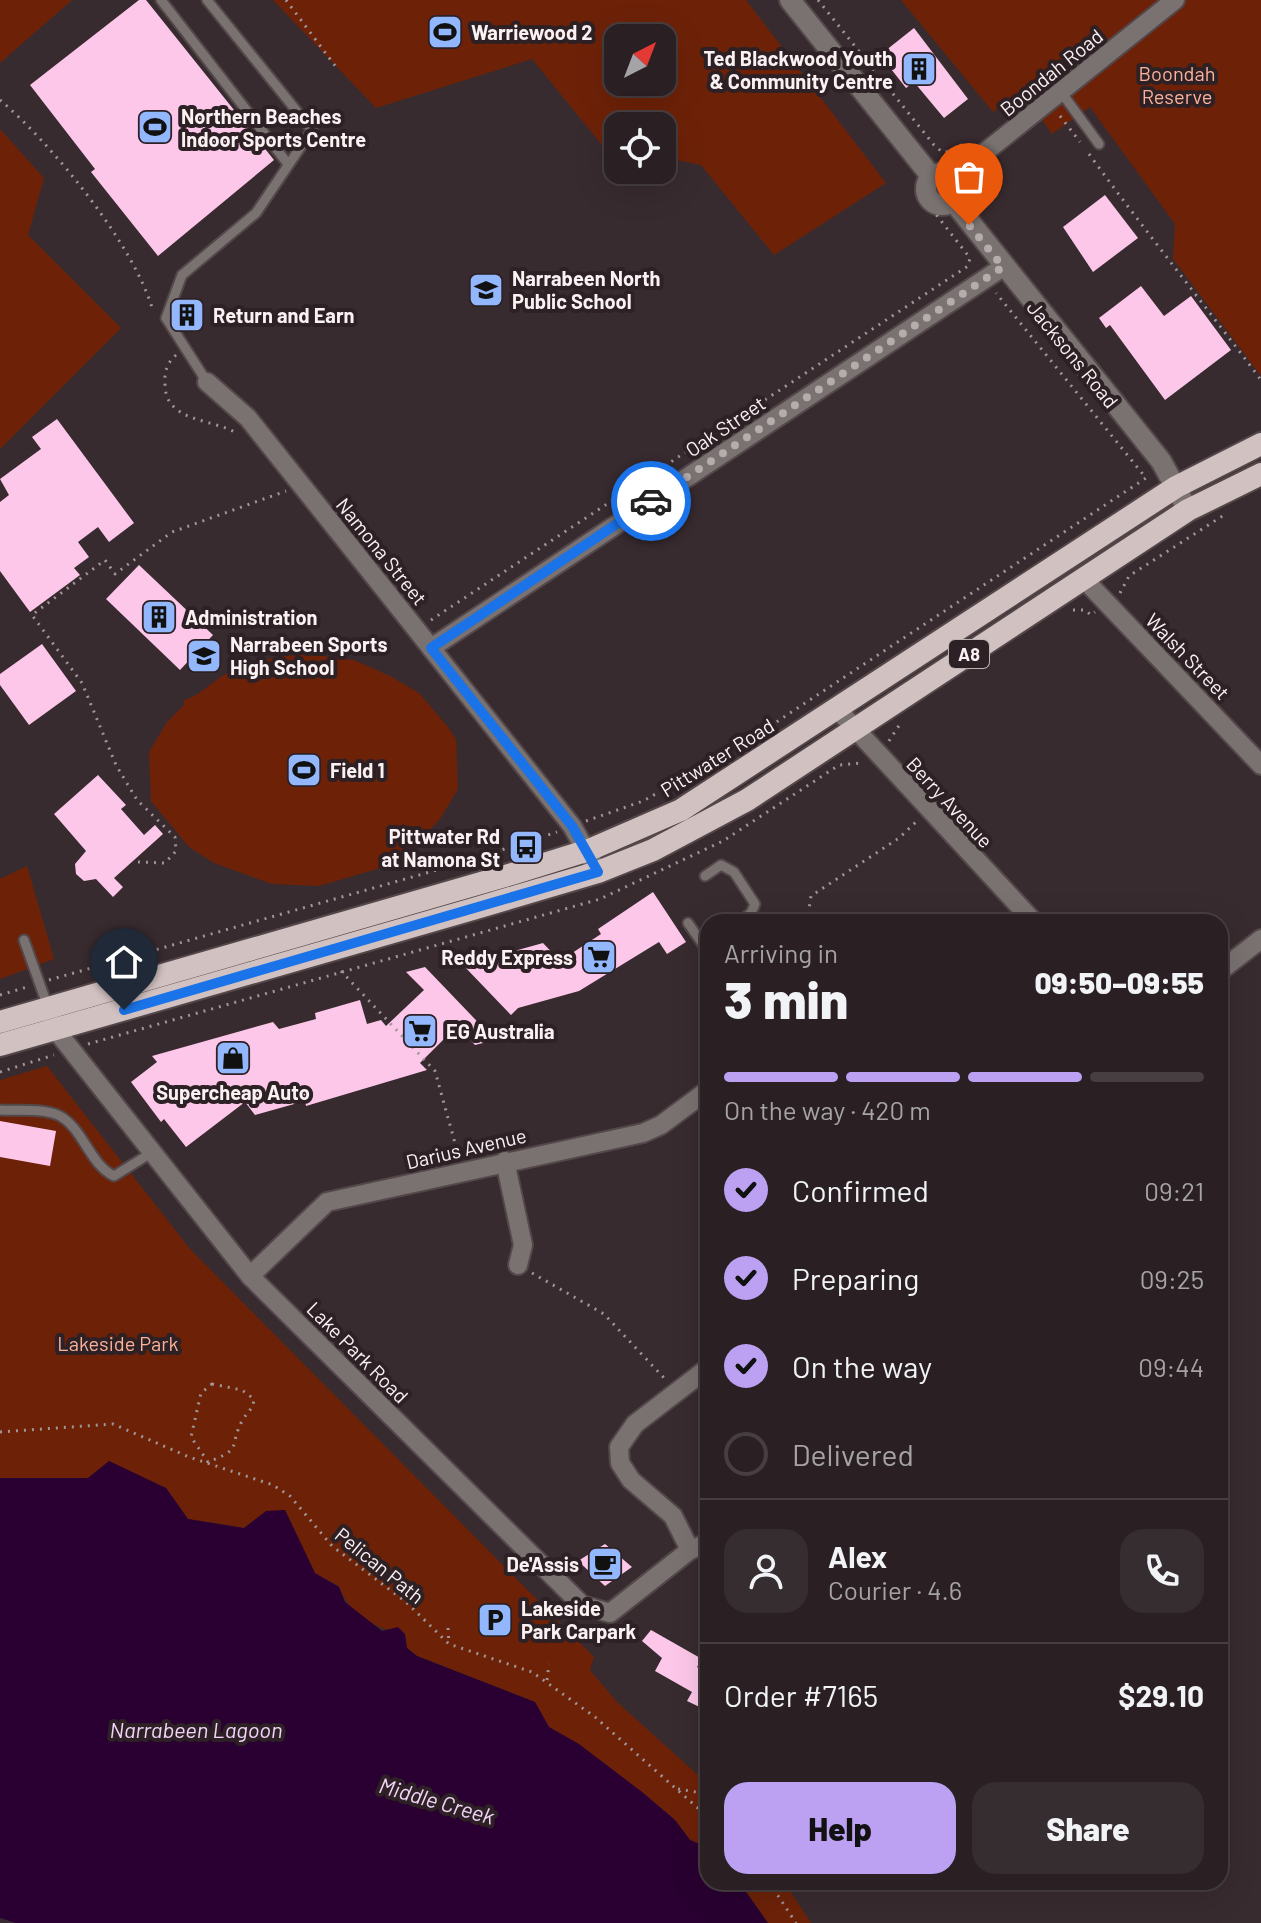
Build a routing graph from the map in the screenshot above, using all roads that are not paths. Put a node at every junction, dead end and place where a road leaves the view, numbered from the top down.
1 (161, 0) edge
2 (207, 0) edge
3 (790, 0) edge
4 (1175, 0) edge
5 (1061, 92) junction
6 (1099, 144) dead end
7 (288, 164) junction
8 (954, 177) junction
9 (923, 182) junction
10 (953, 201) junction
11 (1003, 267) junction
12 (207, 382) joint
13 (1261, 444) edge
14 (1261, 474) edge
15 (1176, 487) junction
16 (1188, 510) junction
17 (1083, 578) junction
18 (431, 648) junction
19 (837, 709) junction
20 (854, 730) junction
21 (1261, 765) edge
22 (589, 850) junction
23 (598, 872) junction
24 (705, 876) dead end
25 (750, 914) edge
26 (1026, 914) edge
27 (688, 923) dead end
28 (1261, 939) edge
29 (24, 940) dead end
30 (700, 940) edge
31 (1228, 965) edge
32 (48, 1007) junction
33 (0, 1022) edge
34 (55, 1029) junction
35 (0, 1045) edge
36 (700, 1096) edge
37 (0, 1110) edge
38 (151, 1153) junction
39 (505, 1161) junction
40 (518, 1265) road end
41 (250, 1276) junction
42 (700, 1374) edge
43 (699, 1547) edge

1 - 7 lane
2 - 7 lane
3 - 9 street
4 - 5 street, Boondah Road
5 - 6 lane
5 - 8 street, Boondah Road
7 - 12 lane
8 - 9 street
8 - 10 street
9 - 10 street
10 - 11 street, Jacksons Road
11 - 15 street, Jacksons Road
11 - 18 street, Oak Street
12 - 18 street, Namona Street
13 - 15 highway, Pittwater Road / A8
14 - 16 highway, A8
15 - 16 street, Jacksons Road
15 - 19 highway, Pittwater Road / A8
16 - 17 highway, A8
17 - 20 highway, A8
17 - 21 street, Walsh Street
18 - 22 street, Namona Street
19 - 20 street, Berry Avenue
19 - 22 highway, Pittwater Road / A8
20 - 23 highway, A8
20 - 26 street, Berry Avenue
22 - 23 street, Namona Street
22 - 32 highway, Pittwater Road / A8
23 - 34 highway, A8
24 - 25 lane
27 - 30 lane
28 - 31 street
29 - 32 lane
32 - 33 highway, Pittwater Road / A8
32 - 34 street, Lake Park Road
34 - 35 highway, A8
34 - 38 street, Lake Park Road
36 - 39 street, Darius Avenue
37 - 38 lane
38 - 41 street, Lake Park Road
39 - 40 street
39 - 41 street, Darius Avenue
41 - 43 street, Lake Park Road
42 - 43 street

